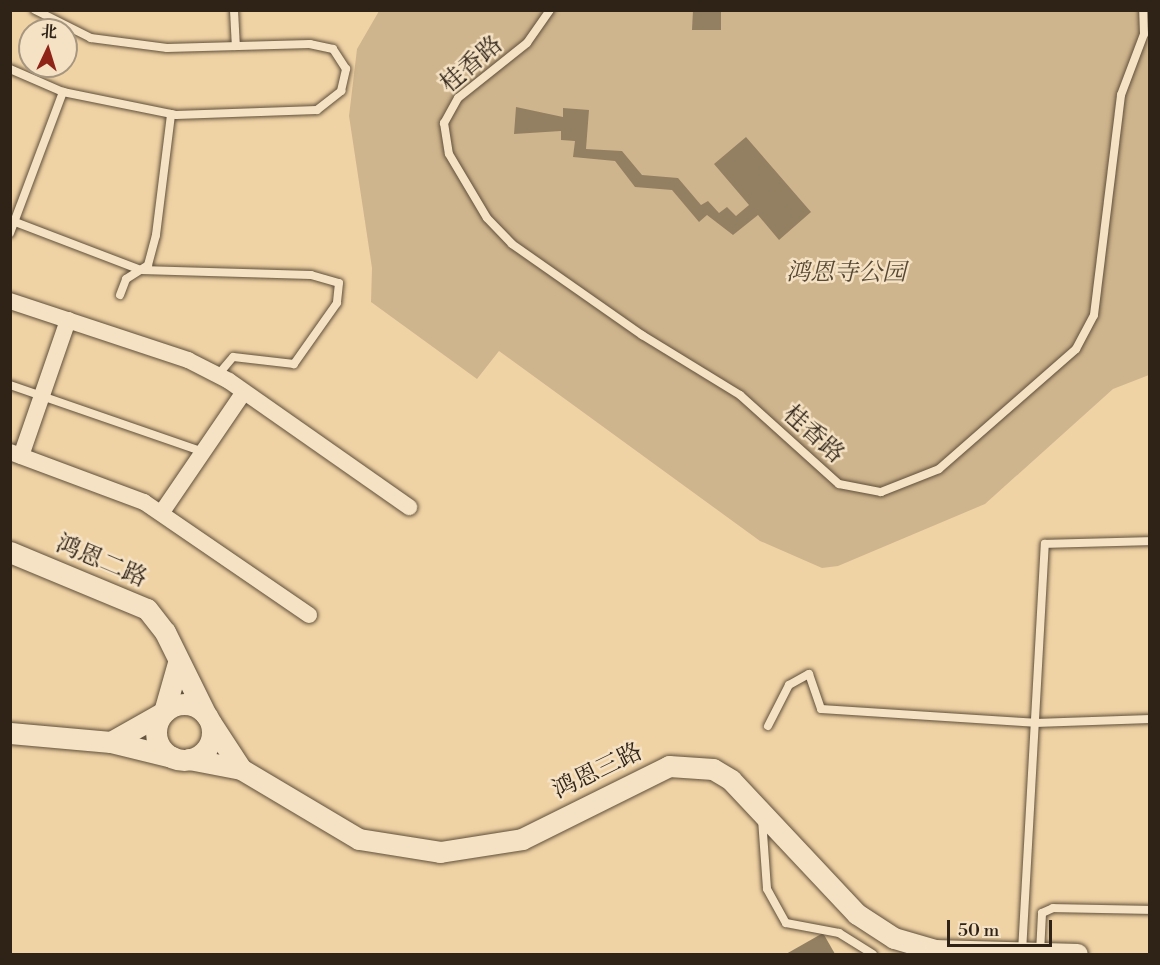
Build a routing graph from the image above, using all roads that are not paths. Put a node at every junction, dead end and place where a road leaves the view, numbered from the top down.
1 (35, 10) edge
2 (234, 10) edge
3 (550, 10) edge
4 (1143, 10) edge
5 (236, 46) junction
6 (10, 69) edge
7 (63, 92) junction
8 (171, 114) junction
9 (13, 221) edge
10 (10, 233) edge
11 (141, 270) junction
12 (120, 295) dead end
13 (10, 301) edge
14 (68, 320) junction
15 (218, 375) junction
16 (10, 385) edge
17 (244, 392) junction
18 (42, 396) junction
19 (203, 452) junction
20 (16, 454) edge
21 (409, 507) dead end
22 (162, 512) junction
23 (1149, 541) edge
24 (10, 552) edge
25 (309, 615) dead end
26 (178, 663) junction
27 (164, 712) junction
28 (208, 719) junction
29 (1149, 719) edge
30 (1035, 723) junction
31 (768, 726) dead end
32 (10, 733) edge
33 (111, 742) junction
34 (180, 758) junction
35 (241, 769) junction
36 (762, 816) junction
37 (1149, 910) edge
38 (1031, 953) edge
39 (873, 954) edge
40 (1077, 954) edge

1 - 5 lane
2 - 5 lane
3 - 4 lane, 桂香路
5 - 8 lane
6 - 7 lane
7 - 8 lane
7 - 9 lane
8 - 11 lane
9 - 10 lane
9 - 11 lane
11 - 12 lane
11 - 15 lane
13 - 14 street
14 - 15 street
14 - 18 street
15 - 17 street
16 - 18 lane
17 - 19 street
17 - 21 street
18 - 19 lane
18 - 20 street
19 - 22 street
20 - 22 street
22 - 25 street
23 - 30 lane
24 - 26 street, 鸿恩二路
26 - 27 street
26 - 28 street, 鸿恩二路
27 - 28 street
27 - 33 street
27 - 34 street
28 - 34 street
28 - 35 street, 鸿恩二路
29 - 30 lane
30 - 31 lane
30 - 38 lane
32 - 33 street
33 - 34 street
34 - 35 street
35 - 36 street, 鸿恩三路
36 - 38 street, 鸿恩三路
36 - 39 lane
37 - 38 lane
38 - 40 street, 鸿恩三路

